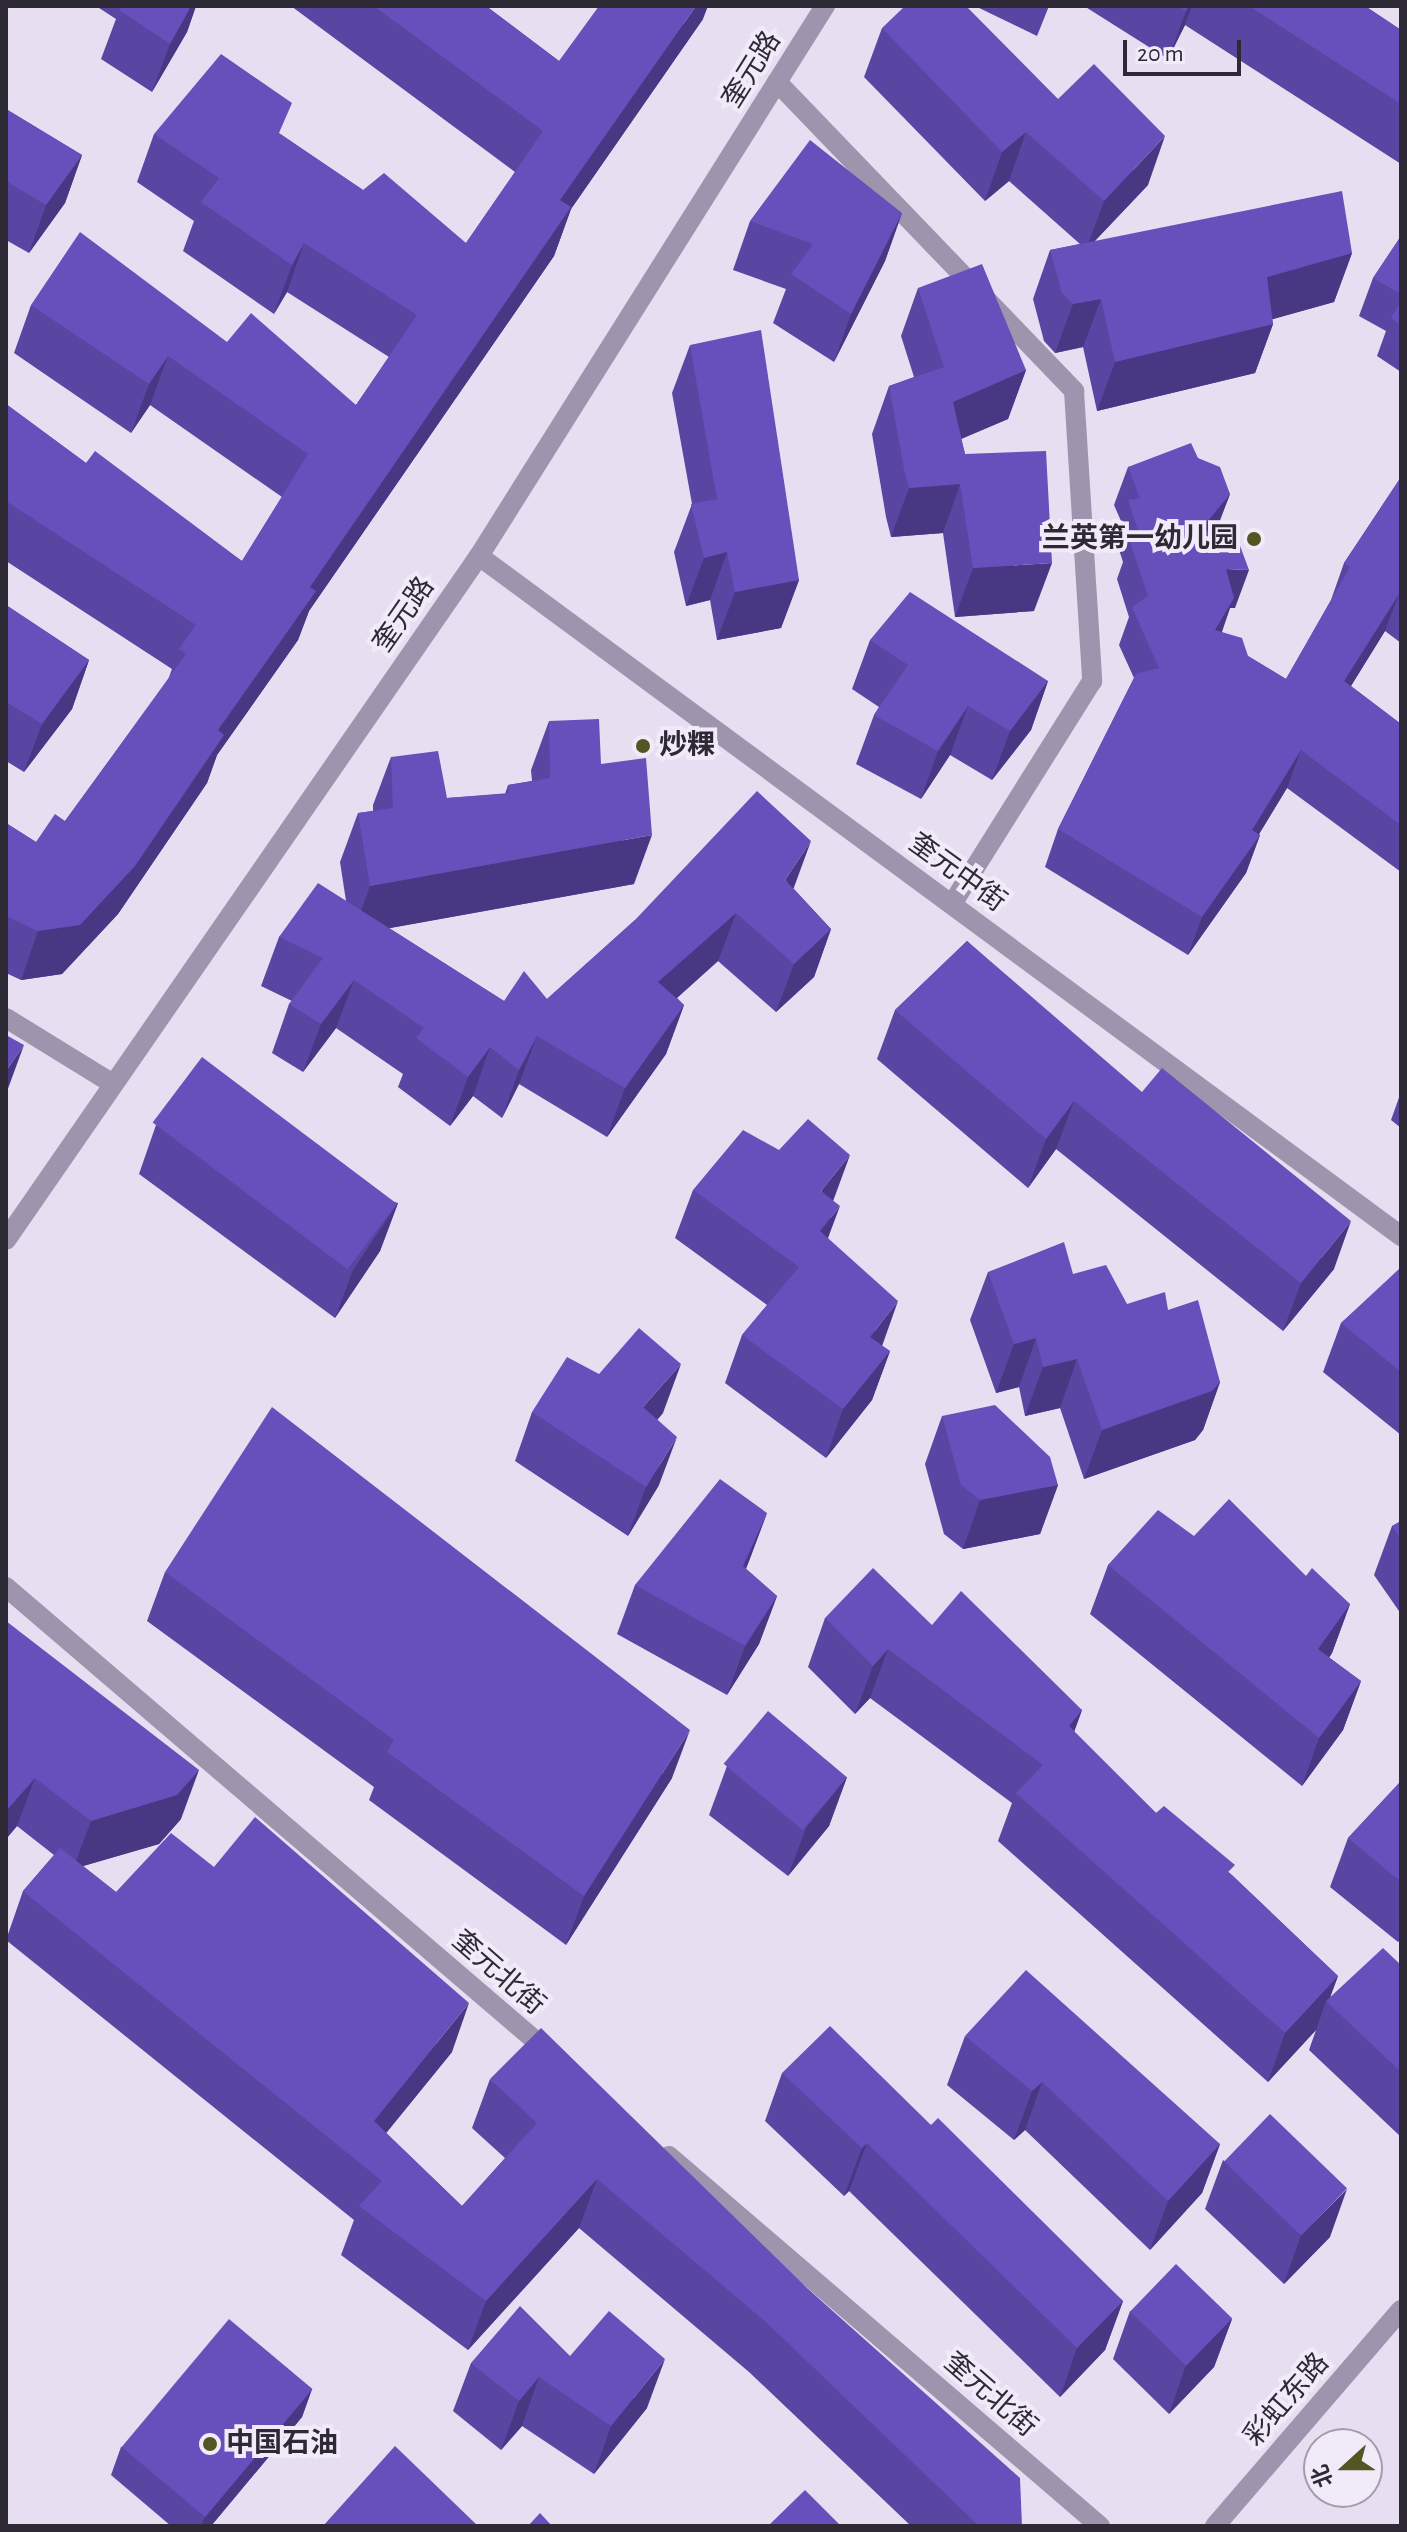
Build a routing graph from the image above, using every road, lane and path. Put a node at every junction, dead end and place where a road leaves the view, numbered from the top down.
1 (825, 6) edge
2 (777, 82) junction
3 (479, 556) junction
4 (952, 904) junction
5 (6, 1018) edge
6 (110, 1082) junction
7 (1401, 1236) edge
8 (6, 1240) edge
9 (6, 1587) edge
10 (570, 2071) edge
11 (654, 2143) edge
12 (1401, 2310) edge
13 (1100, 2526) edge
14 (1215, 2526) edge

1 - 2 street, 奎元路
2 - 3 street, 奎元路
2 - 4 street
3 - 4 street, 奎元中街
3 - 6 street, 奎元路
4 - 7 street, 奎元中街
5 - 6 street
6 - 8 street, 奎元路
9 - 10 street, 奎元北街
11 - 13 street, 奎元北街
12 - 14 street, 彩虹东路

